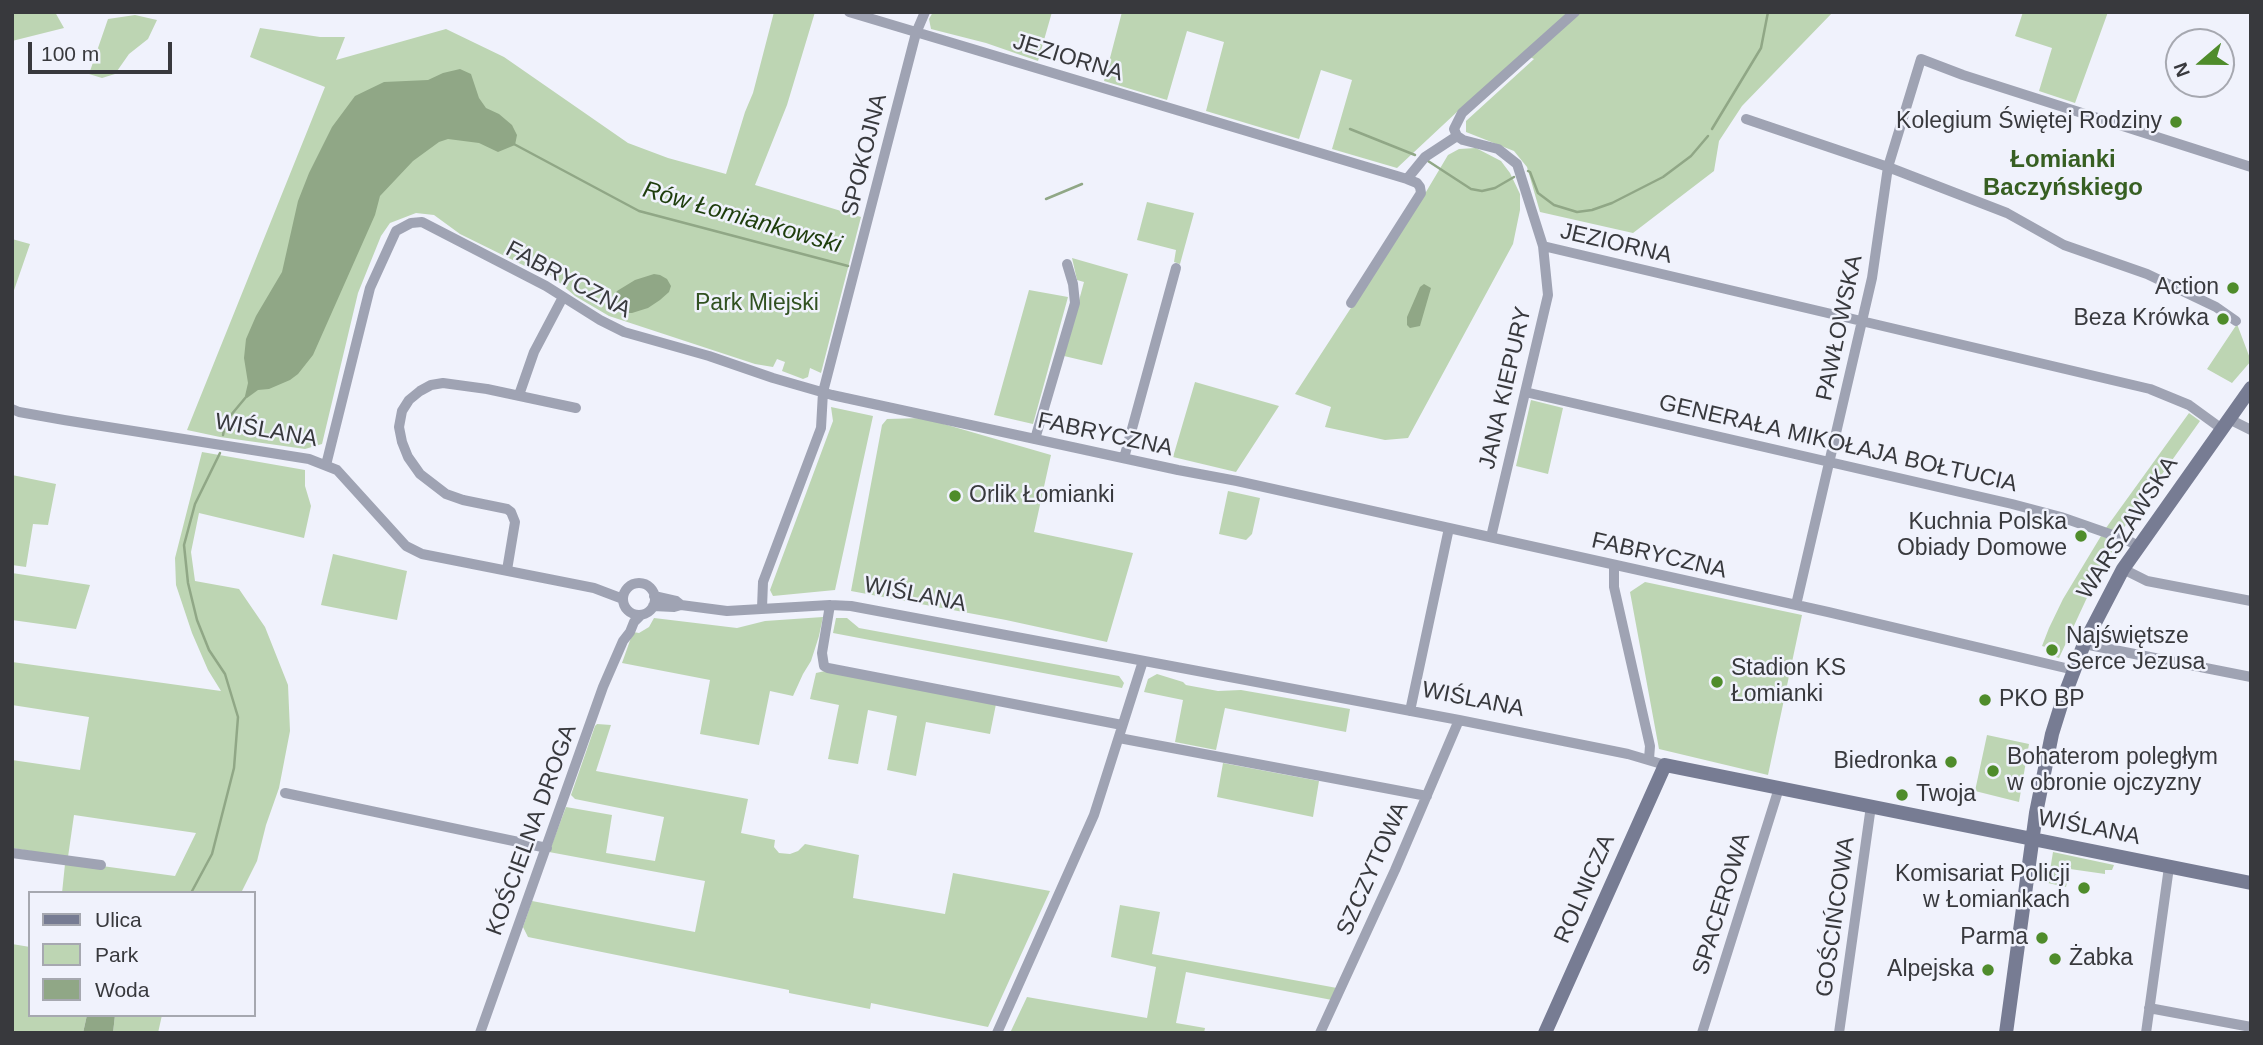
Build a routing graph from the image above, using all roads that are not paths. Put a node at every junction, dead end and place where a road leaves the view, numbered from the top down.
1 (849, 12) edge
2 (925, 12) edge
3 (1575, 12) edge
4 (916, 33) junction
5 (1745, 119) dead end
6 (1457, 136) junction
7 (1888, 167) junction
8 (2251, 167) edge
9 (1407, 179) junction
10 (1543, 246) junction
11 (1067, 264) dead end
12 (1176, 268) dead end
13 (563, 297) junction
14 (1351, 303) dead end
15 (1863, 321) junction
16 (2236, 321) dead end
17 (2251, 388) edge
18 (822, 392) junction
19 (1525, 392) junction
20 (519, 395) junction
21 (576, 408) dead end
22 (14, 411) edge
23 (2225, 424) junction
24 (2251, 430) edge
25 (1035, 439) junction
26 (1124, 458) junction
27 (1830, 462) junction
28 (326, 465) junction
29 (1449, 528) junction
30 (1491, 537) junction
31 (2138, 546) junction
32 (1614, 566) junction
33 (2123, 569) junction
34 (506, 570) junction
35 (594, 588) junction
36 (628, 588) junction
37 (623, 599) junction
38 (654, 601) junction
39 (2251, 601) edge
40 (831, 605) junction
41 (1796, 606) junction
42 (762, 608) junction
43 (627, 609) junction
44 (641, 615) junction
45 (623, 641) junction
46 (2084, 644) junction
47 (1143, 661) junction
48 (2074, 670) junction
49 (2251, 677) edge
50 (1410, 711) junction
51 (1459, 720) junction
52 (1122, 725) junction
53 (1119, 738) junction
54 (1649, 760) junction
55 (1665, 765) junction
56 (1779, 788) junction
57 (285, 793) dead end
58 (1427, 796) junction
59 (1871, 806) junction
60 (2032, 840) junction
61 (547, 848) junction
62 (12, 853) edge
63 (100, 865) dead end
64 (2169, 867) junction
65 (2251, 883) edge
66 (2149, 1008) junction
67 (2251, 1027) edge
68 (480, 1033) edge
69 (996, 1033) edge
70 (1320, 1033) edge
71 (1545, 1033) edge
72 (1702, 1033) edge
73 (1839, 1033) edge
74 (2006, 1033) edge
75 (2146, 1033) edge

1 - 4 street, JEZIORNA
2 - 4 street, SPOKOJNA
3 - 6 street
4 - 9 street, JEZIORNA
4 - 18 street, SPOKOJNA
5 - 7 street
6 - 9 street
6 - 10 street, JEZIORNA
7 - 8 street, PAWŁOWSKA
7 - 15 street, PAWŁOWSKA
7 - 16 street
9 - 14 street
10 - 15 street, JEZIORNA
10 - 19 street, JANA KIEPURY
11 - 25 street
12 - 26 street
13 - 18 street, FABRYCZNA
13 - 20 street
13 - 28 street, FABRYCZNA
15 - 23 street, JEZIORNA
15 - 27 street, PAWŁOWSKA
17 - 23 street, WARSZAWSKA
18 - 25 street, FABRYCZNA
18 - 42 street, SPOKOJNA
19 - 27 street, GENERAŁA MIKOŁAJA BOŁTUCIA
19 - 30 street, JANA KIEPURY
20 - 21 street
20 - 34 street
22 - 28 street, WIŚLANA
23 - 24 street, JEZIORNA
23 - 31 street, WARSZAWSKA
25 - 26 street, FABRYCZNA
26 - 29 street, FABRYCZNA
27 - 31 street, GENERAŁA MIKOŁAJA BOŁTUCIA
27 - 41 street, PAWŁOWSKA
28 - 34 street, WIŚLANA
29 - 30 street, FABRYCZNA
29 - 50 street
30 - 32 street, FABRYCZNA
31 - 33 street, WARSZAWSKA
32 - 41 street, FABRYCZNA
32 - 54 street
33 - 39 street
33 - 46 street, WARSZAWSKA
34 - 35 street, WIŚLANA
35 - 36 street, WIŚLANA
35 - 37 street, WIŚLANA
36 - 37 street
36 - 38 street
37 - 43 street
38 - 42 street, WIŚLANA
38 - 44 street
40 - 42 street, WIŚLANA
40 - 47 street, WIŚLANA
40 - 52 street
41 - 48 street, FABRYCZNA
43 - 44 street
43 - 45 street, KOŚCIELNA DROGA
44 - 45 street, KOŚCIELNA DROGA
45 - 61 street, KOŚCIELNA DROGA
46 - 48 street, WARSZAWSKA
46 - 49 street
47 - 50 street, WIŚLANA
47 - 52 street
48 - 60 street, WARSZAWSKA
50 - 51 street, WIŚLANA
51 - 54 street, WIŚLANA
51 - 58 street, SZCZYTOWA
52 - 53 street
53 - 58 street
53 - 69 street
54 - 55 street, WIŚLANA
55 - 56 street, WIŚLANA
55 - 71 street, ROLNICZA
56 - 59 street, WIŚLANA
56 - 72 street, SPACEROWA
57 - 61 street
58 - 70 street, SZCZYTOWA
59 - 60 street, WIŚLANA
59 - 73 street, GOŚCIŃCOWA
60 - 64 street, WIŚLANA
60 - 74 street, WARSZAWSKA
61 - 68 street, KOŚCIELNA DROGA
62 - 63 street
64 - 65 street, WIŚLANA
64 - 66 street
66 - 67 street
66 - 75 street

